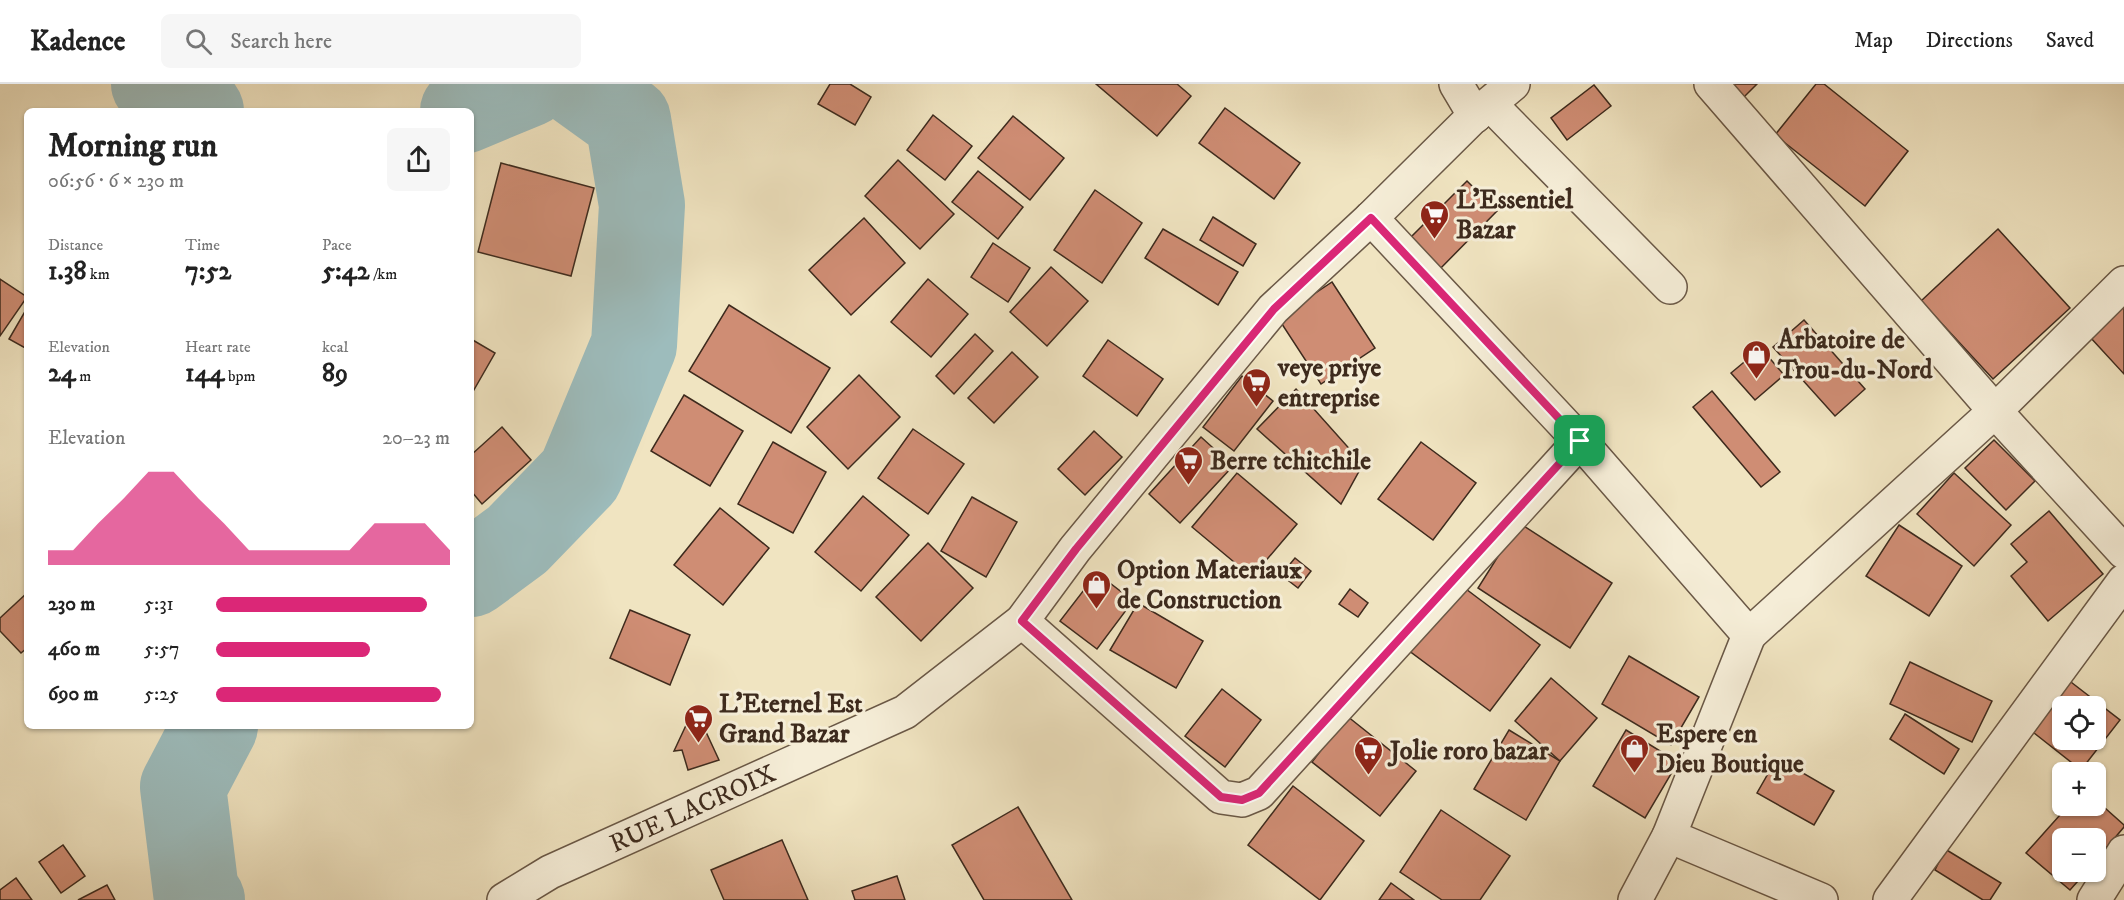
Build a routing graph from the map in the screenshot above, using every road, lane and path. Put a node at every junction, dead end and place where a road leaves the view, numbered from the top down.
1 (1456, 84) edge
2 (1712, 84) edge
3 (1493, 101) edge
4 (1371, 218) junction
5 (2124, 283) edge
6 (1670, 287) dead end
7 (1995, 411) junction
8 (1580, 441) junction
9 (2124, 552) edge
10 (2124, 581) edge
11 (1022, 621) junction
12 (1749, 635) junction
13 (1670, 836) junction
14 (2124, 852) edge
15 (504, 900) edge
16 (1635, 900) edge
17 (1821, 900) edge
18 (1890, 900) edge
19 (2094, 900) edge

1 - 3 street
2 - 7 street
3 - 4 street, RUE LACROIX
3 - 6 street
4 - 8 street
4 - 11 street, RUE LACROIX
5 - 7 street
7 - 9 street
7 - 12 street
8 - 11 street
8 - 12 street
10 - 18 street
11 - 15 street, RUE LACROIX
12 - 13 street
13 - 16 street
13 - 17 street
14 - 19 street

